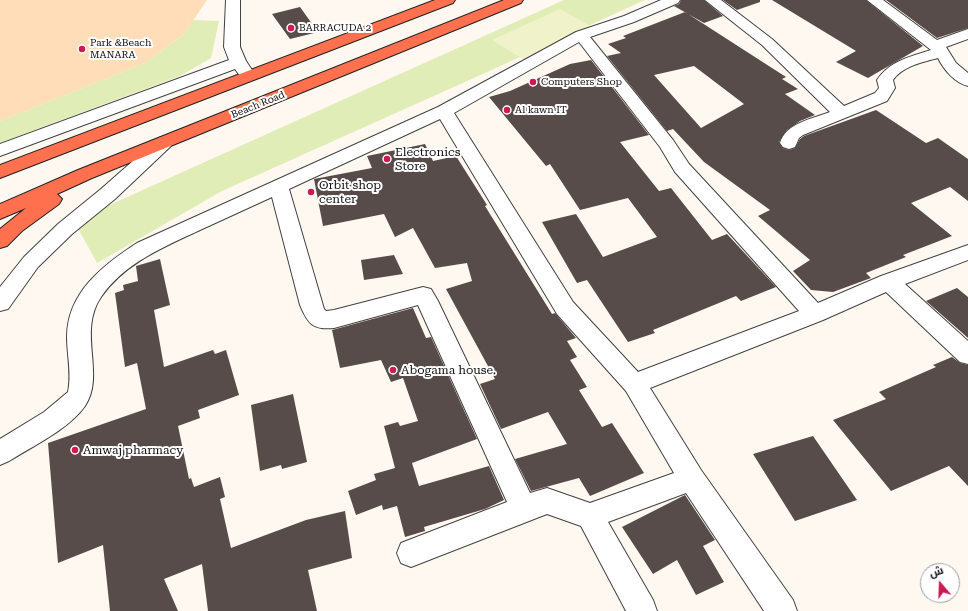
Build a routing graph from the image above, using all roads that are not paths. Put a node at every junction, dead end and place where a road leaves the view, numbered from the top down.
1 (233, 0) edge
2 (448, 0) edge
3 (516, 0) edge
4 (674, 0) edge
5 (712, 0) edge
6 (874, 0) edge
7 (968, 34) edge
8 (581, 35) junction
9 (938, 49) junction
10 (238, 62) junction
11 (249, 77) junction
12 (968, 81) edge
13 (444, 111) junction
14 (841, 113) junction
15 (165, 142) junction
16 (789, 143) dead end
17 (0, 150) edge
18 (0, 172) edge
19 (86, 174) junction
20 (279, 188) junction
21 (0, 212) edge
22 (0, 241) edge
23 (968, 252) edge
24 (889, 282) junction
25 (0, 303) edge
26 (815, 314) junction
27 (968, 355) edge
28 (634, 384) junction
29 (0, 453) edge
30 (692, 479) junction
31 (524, 509) junction
32 (590, 516) junction
33 (411, 553) dead end
34 (642, 611) edge
35 (782, 611) edge

1 - 10 street
2 - 11 highway
3 - 15 highway, Beach Road
4 - 8 street
5 - 14 street
6 - 9 street
7 - 9 street
8 - 13 street
8 - 26 street
9 - 12 street
9 - 14 street
10 - 11 street
10 - 17 street
11 - 18 highway
13 - 20 street
13 - 28 street
14 - 16 street
15 - 19 highway, Beach Road
15 - 25 street
19 - 21 highway, Beach Road
19 - 22 highway
20 - 29 street
20 - 31 street
23 - 24 street
24 - 26 street
24 - 27 street
26 - 28 street
28 - 30 street
30 - 32 street
30 - 35 street
31 - 32 street
31 - 33 street
32 - 34 street

